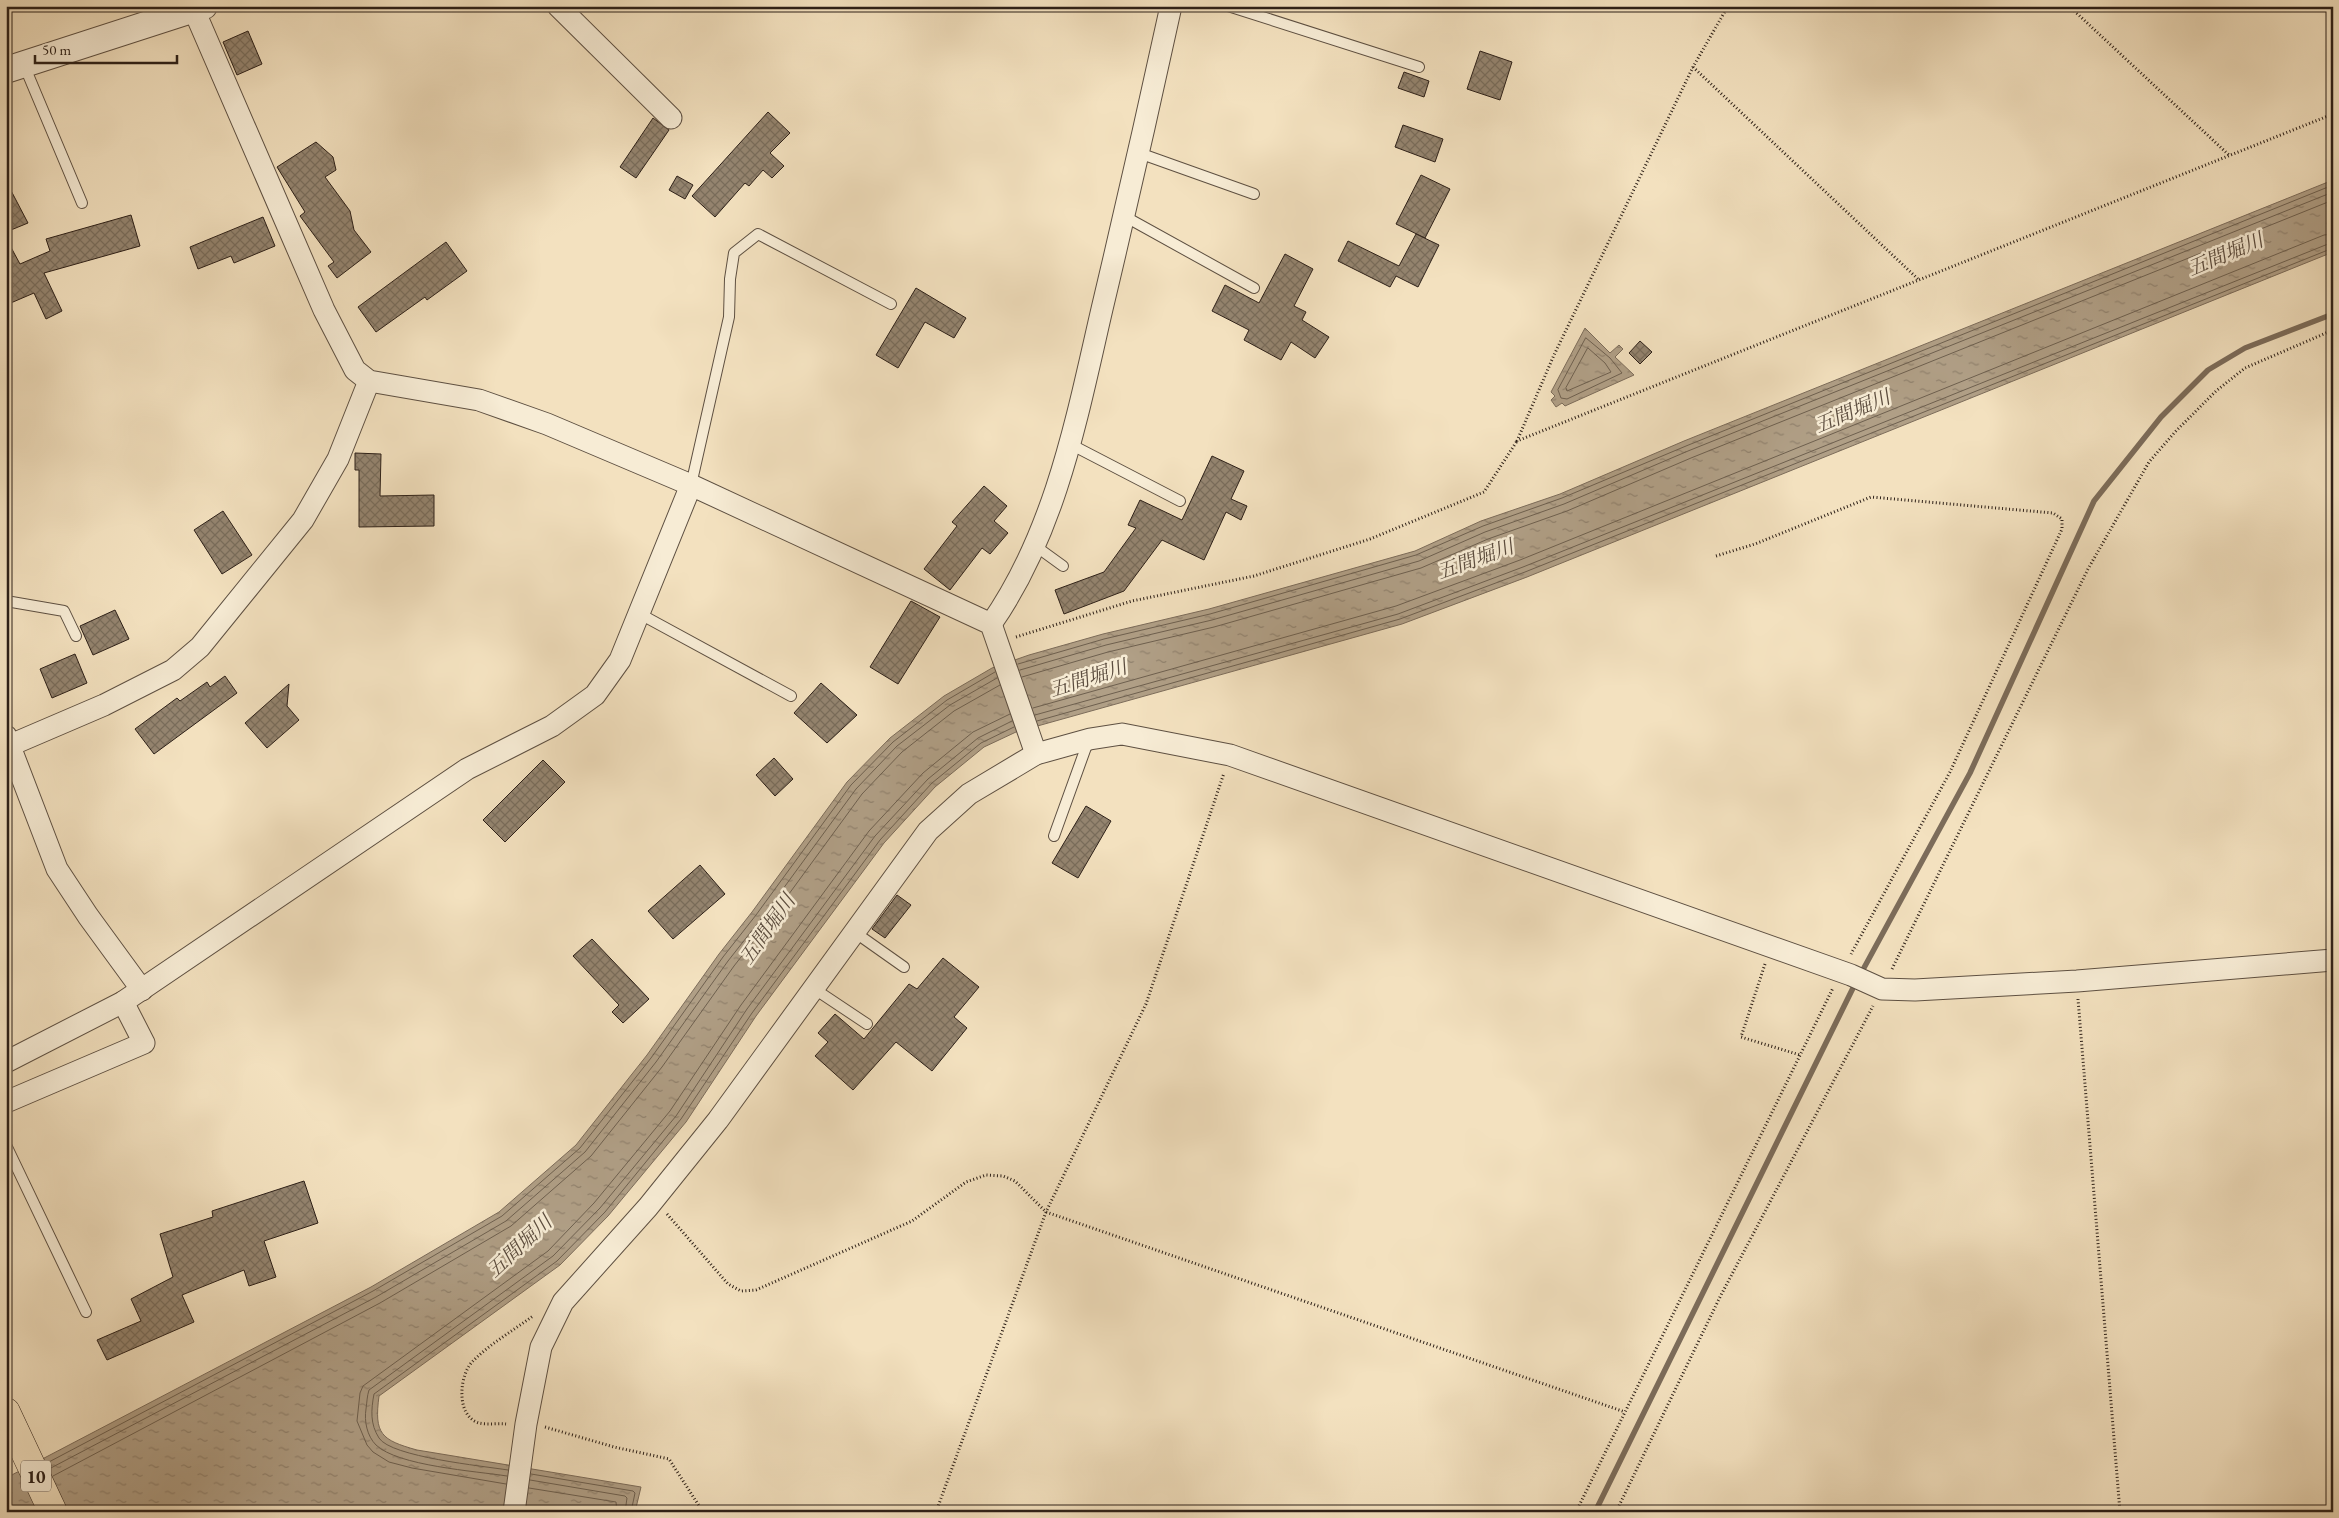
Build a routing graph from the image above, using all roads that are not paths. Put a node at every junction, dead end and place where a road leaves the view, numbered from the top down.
1 (558, 6) edge
2 (1171, 6) edge
3 (1228, 6) edge
4 (199, 8) edge
5 (1419, 67) dead end
6 (15, 68) edge
7 (671, 118) dead end
8 (1139, 153) junction
9 (1254, 194) dead end
10 (82, 203) dead end
11 (1124, 216) junction
12 (1254, 288) dead end
13 (891, 304) dead end
14 (369, 381) junction
15 (1070, 444) junction
16 (691, 485) junction
17 (1180, 501) dead end
18 (1034, 545) junction
19 (1063, 566) dead end
20 (6, 601) edge
21 (640, 614) junction
22 (76, 636) dead end
23 (997, 641) junction
24 (791, 696) dead end
25 (1090, 738) junction
26 (7, 742) edge
27 (1036, 754) junction
28 (1054, 836) dead end
29 (853, 931) junction
30 (2333, 960) edge
31 (904, 966) dead end
32 (813, 988) junction
33 (142, 990) junction
34 (123, 1002) junction
35 (867, 1024) dead end
36 (6, 1062) edge
37 (6, 1102) edge
38 (6, 1145) edge
39 (86, 1312) dead end
40 (6, 1412) edge
41 (53, 1512) edge
42 (514, 1512) edge

1 - 7 street
2 - 8 street
3 - 5 lane
4 - 6 street
4 - 14 street
6 - 10 lane
8 - 9 lane
8 - 11 street
11 - 12 lane
11 - 15 street
13 - 16 lane
14 - 16 street
14 - 26 street
15 - 17 lane
15 - 18 street
16 - 21 street
16 - 23 street
18 - 19 lane
18 - 23 street
20 - 22 lane
21 - 24 lane
21 - 33 street
23 - 27 street
25 - 27 street
25 - 28 lane
25 - 30 street
26 - 33 street
27 - 29 street
29 - 31 lane
29 - 32 street
32 - 35 lane
32 - 42 street
33 - 34 street
34 - 36 street
34 - 37 street
38 - 39 lane
40 - 41 main road, 10

